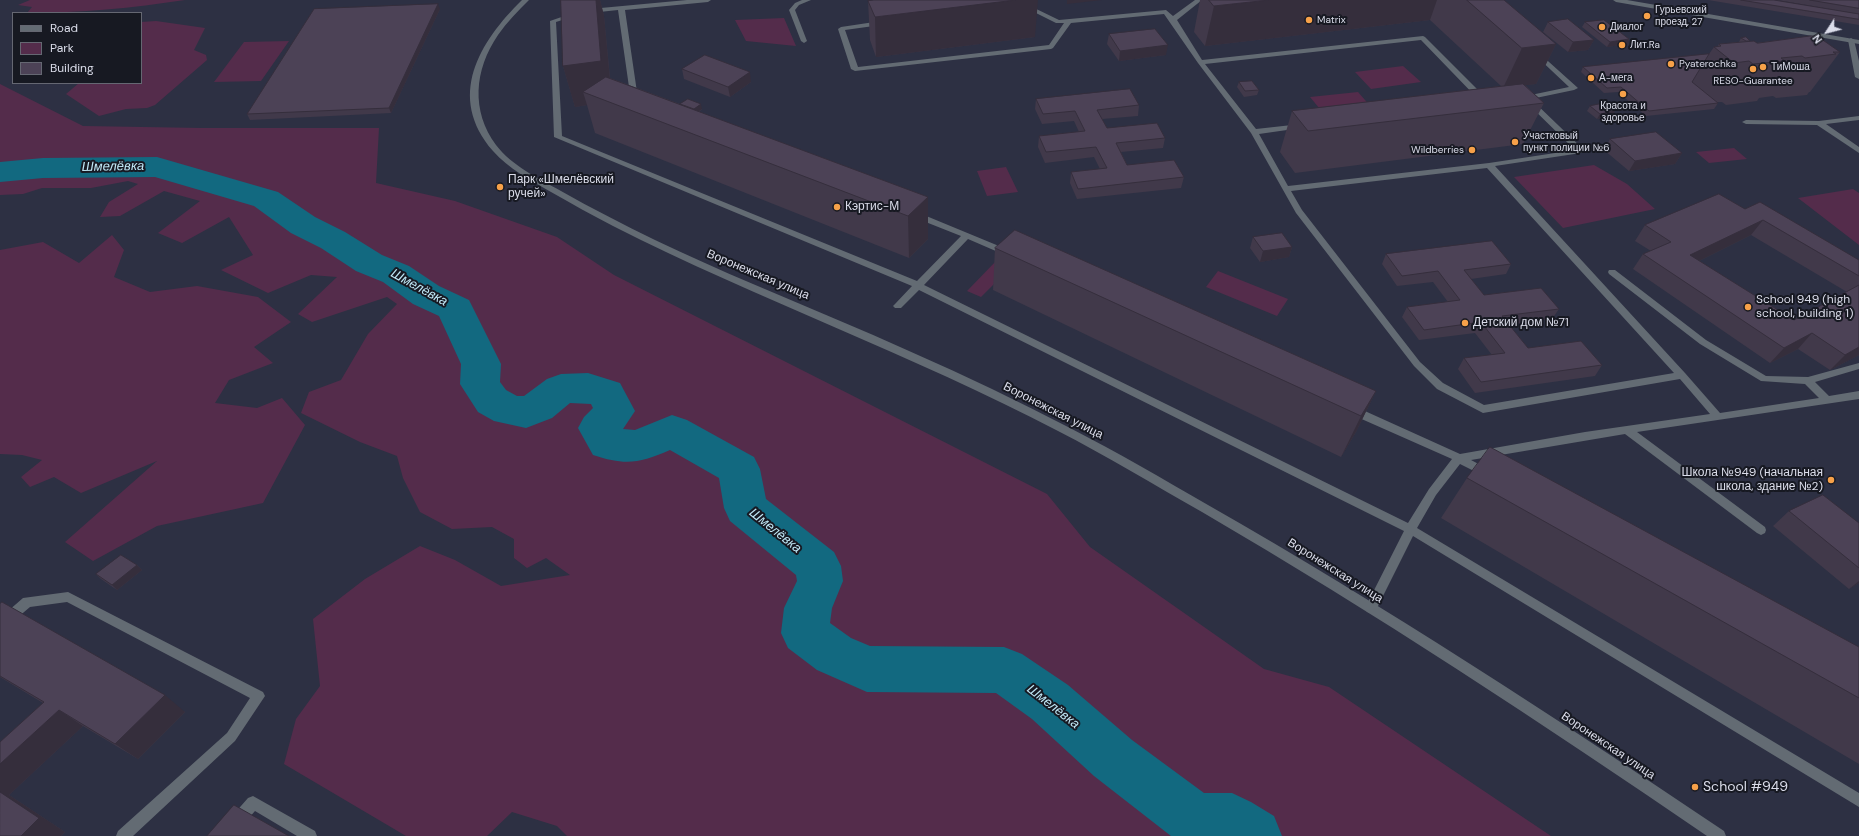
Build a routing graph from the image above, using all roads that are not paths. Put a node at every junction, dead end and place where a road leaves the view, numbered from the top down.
1 (526, 0) edge
2 (708, 0) edge
3 (808, 0) edge
4 (1616, 0) edge
5 (1199, 3) edge
6 (1016, 6) dead end
7 (621, 8) junction
8 (1173, 20) junction
9 (1069, 21) junction
10 (887, 23) edge
11 (1851, 40) junction
12 (804, 41) dead end
13 (1859, 42) edge
14 (1530, 48) edge
15 (1200, 62) junction
16 (1859, 77) edge
17 (1479, 104) edge
18 (635, 109) edge
19 (1859, 118) edge
20 (1746, 122) dead end
21 (1819, 123) junction
22 (1308, 125) edge
23 (1254, 132) junction
24 (1859, 150) edge
25 (1489, 165) junction
26 (1286, 189) junction
27 (906, 212) edge
28 (967, 235) junction
29 (1014, 256) edge
30 (1612, 272) dead end
31 (917, 285) junction
32 (898, 306) dead end
33 (1859, 366) edge
34 (1682, 375) junction
35 (1808, 381) junction
36 (1859, 395) edge
37 (1827, 400) junction
38 (1345, 406) edge
39 (1718, 417) junction
40 (1627, 430) junction
41 (1460, 458) junction
42 (1494, 478) edge
43 (1410, 529) junction
44 (1761, 530) dead end
45 (1371, 608) junction
46 (0, 624) edge
47 (1859, 800) edge
48 (123, 836) edge
49 (224, 836) edge
50 (310, 836) edge
51 (1719, 836) edge

1 - 45 street, Воронежская улица
2 - 7 street
3 - 12 street
4 - 11 street
5 - 8 street
6 - 9 street
7 - 18 street
7 - 31 street
8 - 9 street
8 - 15 street
9 - 10 street
11 - 13 street
11 - 16 street
14 - 25 street
15 - 17 street
15 - 23 street
19 - 21 street
20 - 21 street
21 - 24 street
22 - 23 street
23 - 26 street
25 - 26 street
25 - 34 street
26 - 34 street
27 - 28 street
28 - 29 street
28 - 31 street
30 - 35 street
31 - 32 street
31 - 43 street
33 - 35 street
34 - 39 street
35 - 37 street
36 - 37 street
37 - 39 street
38 - 41 street
39 - 40 street
40 - 41 street
40 - 44 street
41 - 42 street
41 - 43 street
43 - 45 street
43 - 47 street
45 - 51 street, Воронежская улица
46 - 48 street
49 - 50 street

